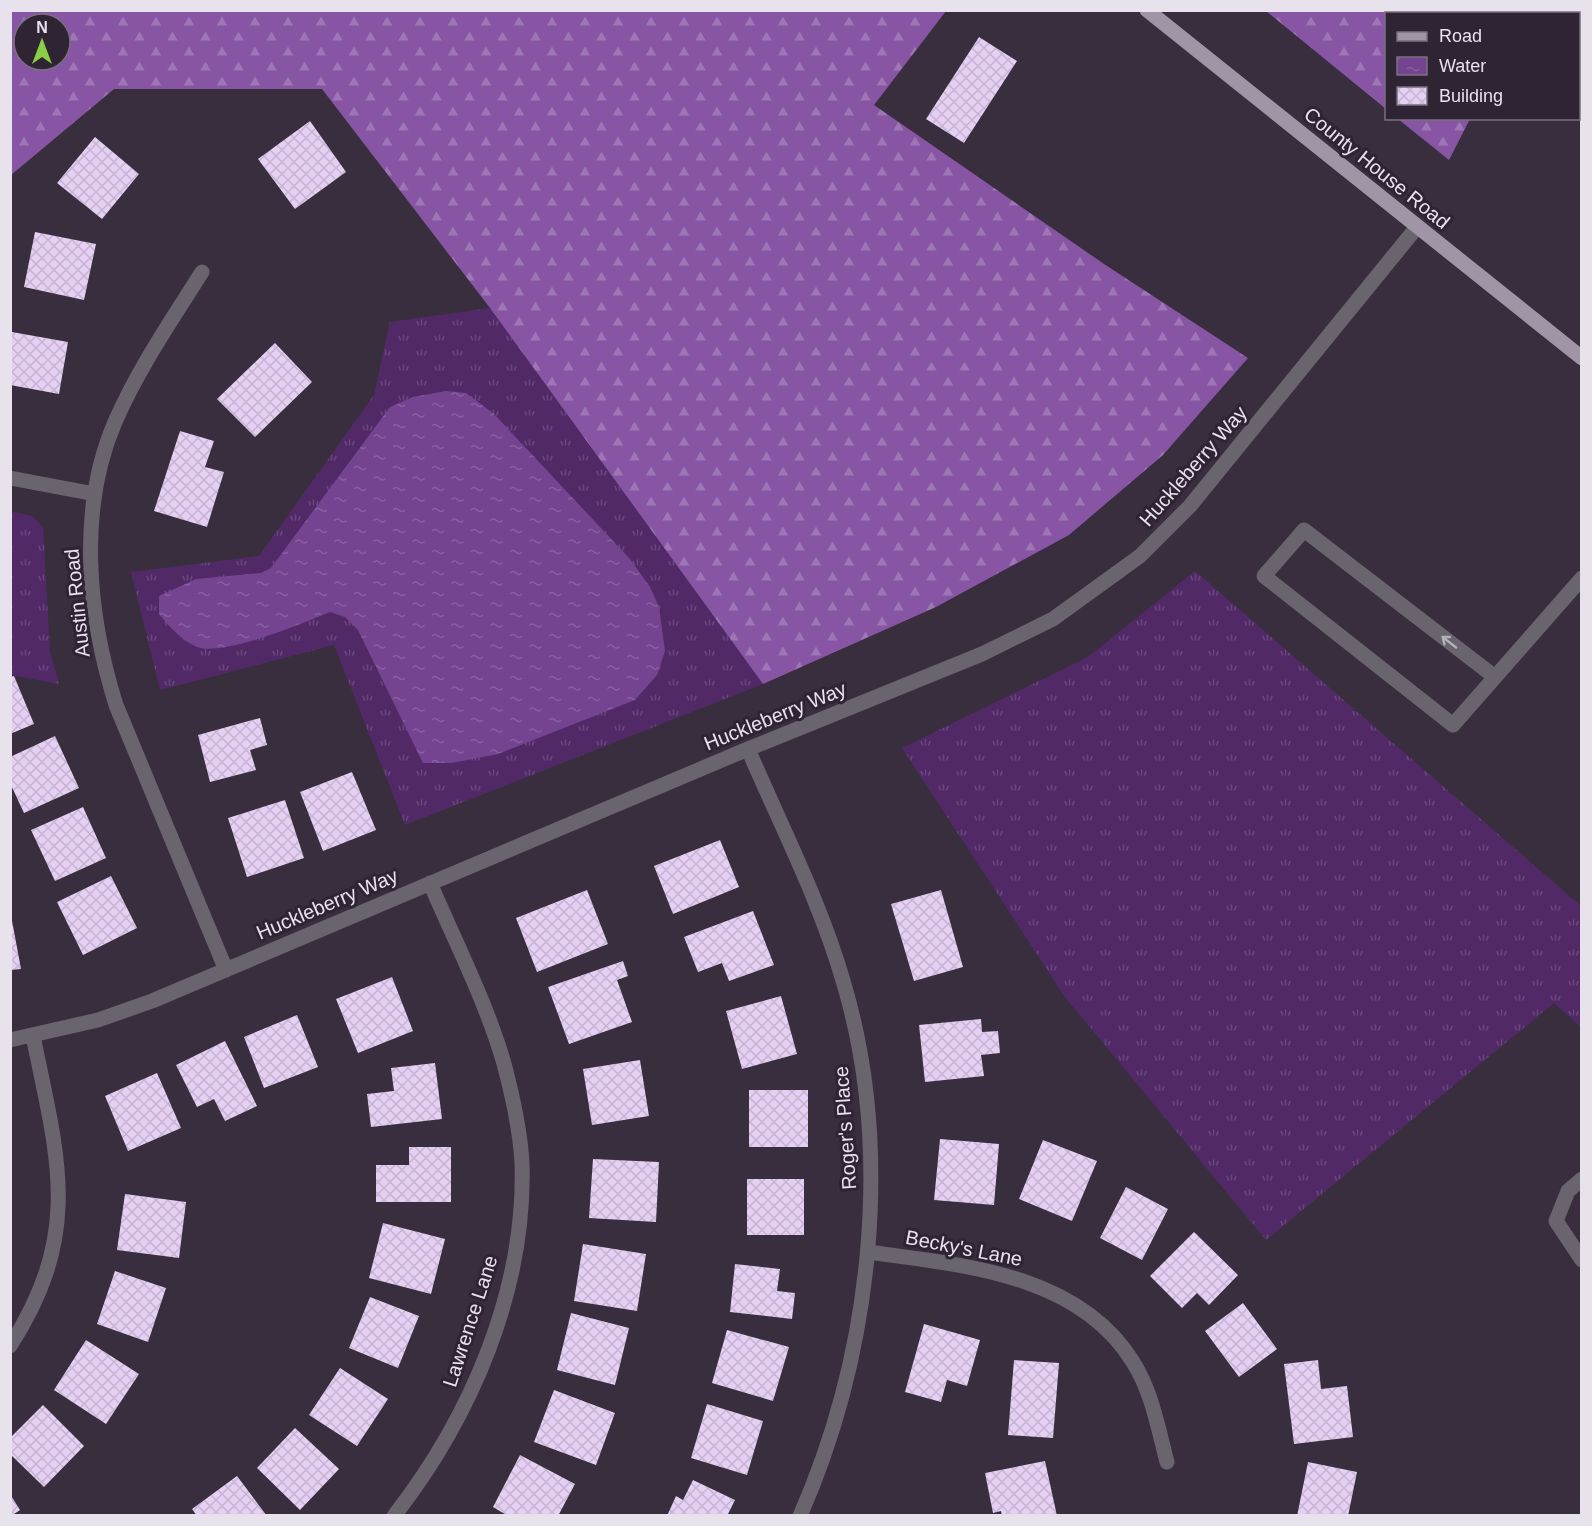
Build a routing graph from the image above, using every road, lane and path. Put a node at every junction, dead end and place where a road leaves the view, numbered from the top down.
1 (1147, 10) edge
2 (1417, 227) junction
3 (202, 272) dead end
4 (1581, 358) edge
5 (10, 478) edge
6 (95, 494) junction
7 (1581, 578) edge
8 (1495, 677) junction
9 (748, 749) junction
10 (430, 884) junction
11 (226, 970) junction
12 (33, 1036) junction
13 (10, 1040) edge
14 (1581, 1179) edge
15 (868, 1252) junction
16 (1581, 1260) edge
17 (10, 1346) edge
18 (1167, 1462) dead end
19 (394, 1515) edge
20 (800, 1515) edge

1 - 2 main road, County House Road
2 - 4 main road, County House Road
2 - 9 street, Huckleberry Way
3 - 6 street, Austin Road
5 - 6 street
6 - 11 street, Austin Road
7 - 8 street
8 -> 8 street
9 - 10 street, Huckleberry Way
9 - 15 street, Roger's Place
10 - 11 street, Huckleberry Way
10 - 19 street, Lawrence Lane
11 - 12 street, Huckleberry Way
12 - 13 street, Huckleberry Way
12 - 17 street
14 - 16 street
15 - 18 street, Becky's Lane
15 - 20 street, Roger's Place

